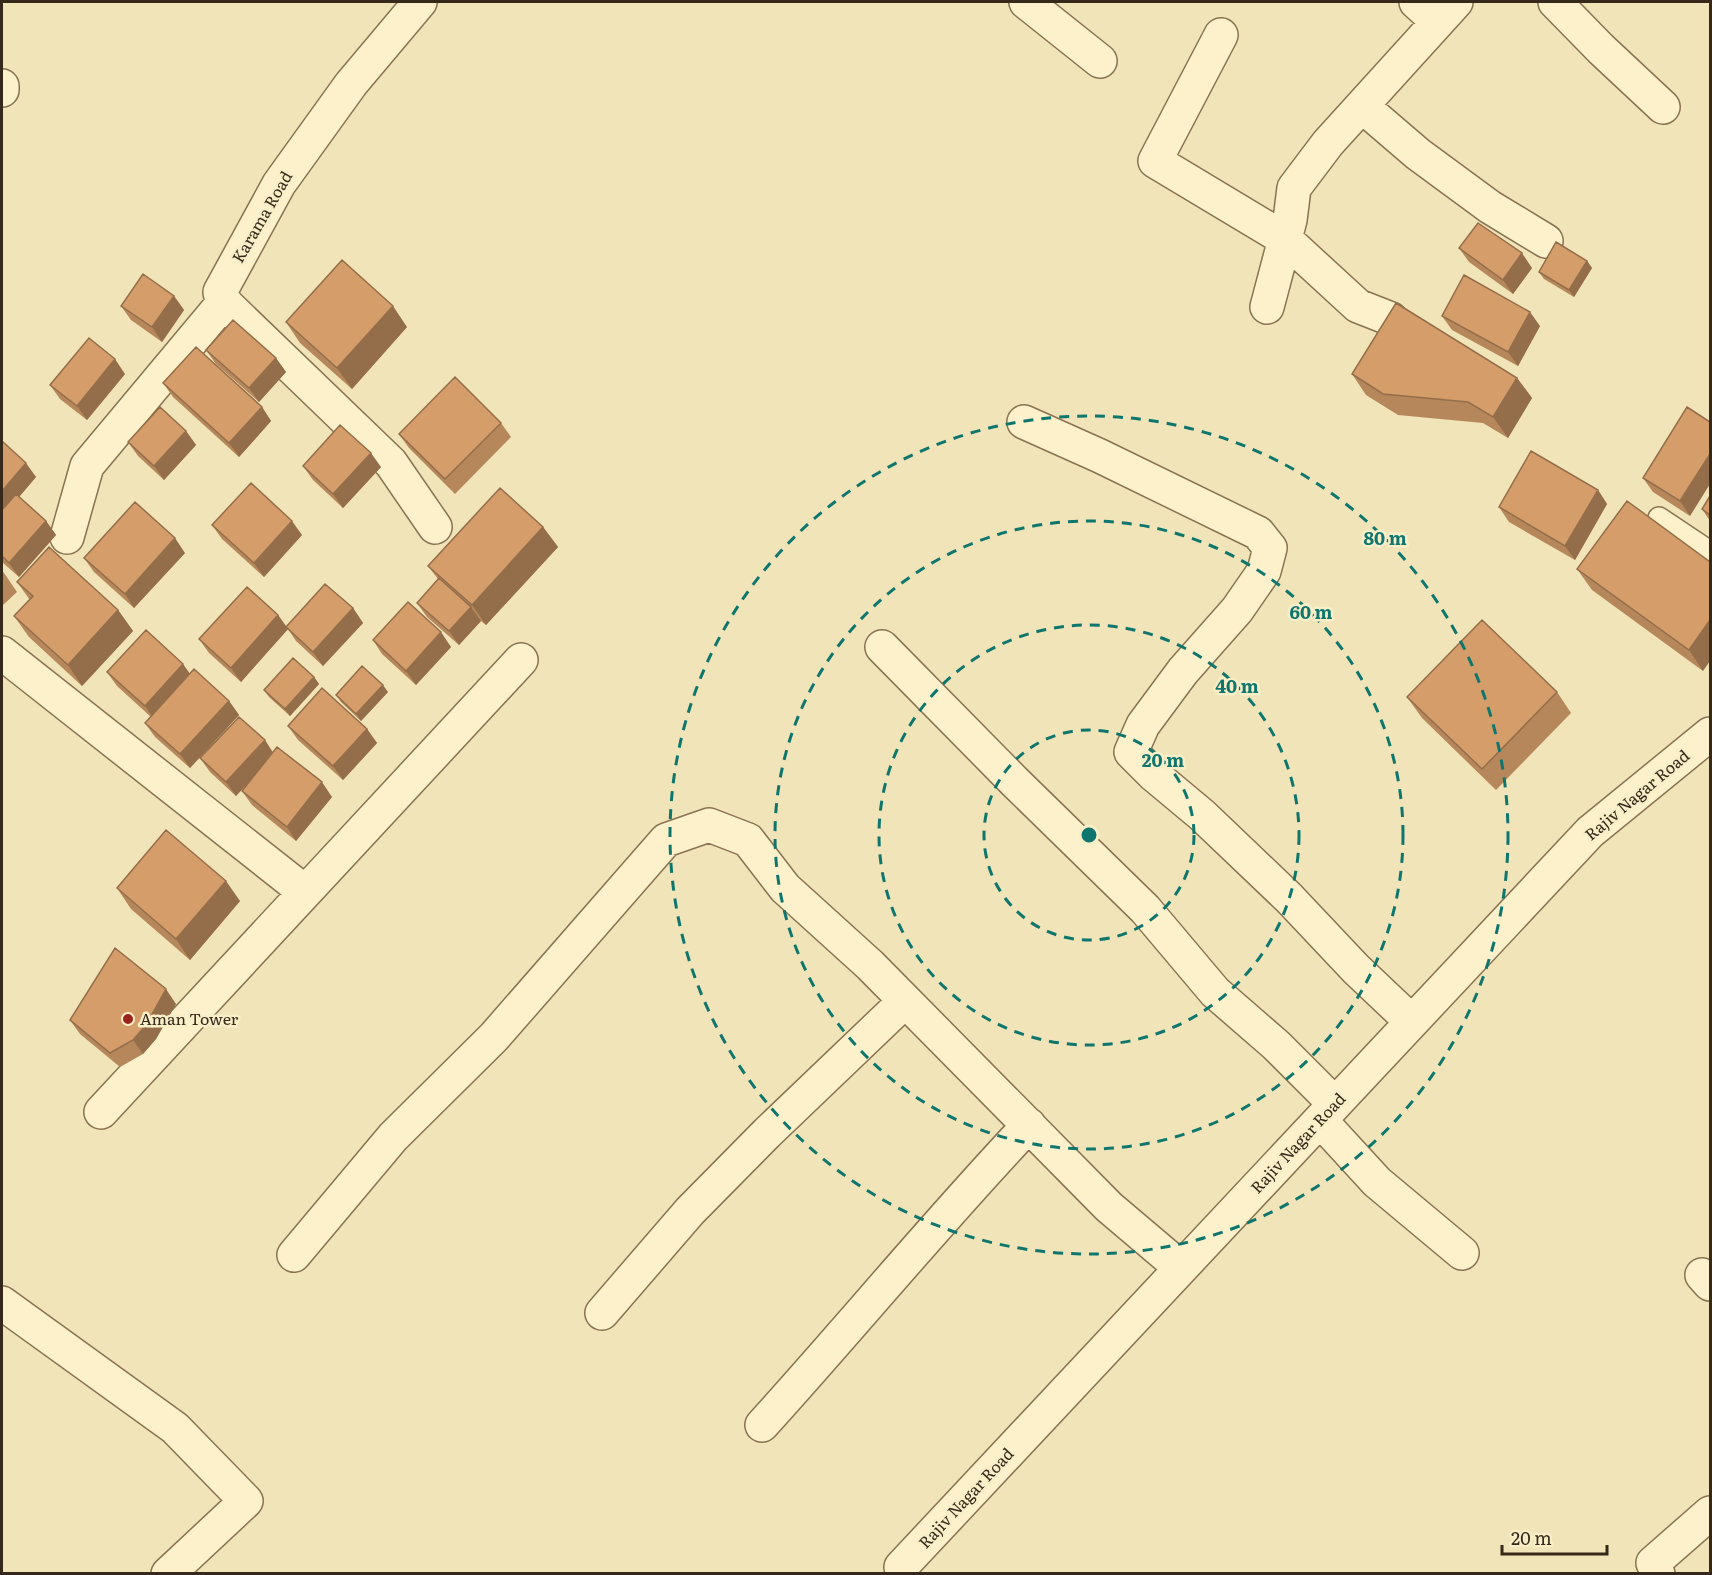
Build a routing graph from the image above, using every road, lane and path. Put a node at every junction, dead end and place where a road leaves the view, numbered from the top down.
1 (420, 2) edge
2 (1026, 2) edge
3 (1556, 2) edge
4 (1437, 8) edge
5 (1221, 35) dead end
6 (1100, 61) dead end
7 (1362, 106) junction
8 (1663, 107) dead end
9 (1286, 239) junction
10 (1546, 241) dead end
11 (224, 302) junction
12 (1267, 307) dead end
13 (1391, 319) edge
14 (1024, 423) dead end
15 (1659, 518) dead end
16 (435, 527) dead end
17 (67, 537) dead end
18 (1710, 552) edge
19 (882, 647) dead end
20 (2, 653) edge
21 (520, 660) dead end
22 (1710, 734) edge
23 (305, 892) junction
24 (905, 1001) junction
25 (1412, 1022) junction
26 (101, 1112) dead end
27 (1327, 1112) junction
28 (1029, 1125) junction
29 (1461, 1253) dead end
30 (294, 1255) dead end
31 (1181, 1268) junction
32 (2, 1303) edge
33 (602, 1312) dead end
34 (762, 1425) dead end
35 (1710, 1515) edge
36 (901, 1567) dead end
37 (168, 1574) edge
38 (1658, 1574) edge

1 - 11 street, Karama Road
2 - 6 street
3 - 8 street
4 - 7 street
5 - 9 street
7 - 9 street
7 - 10 street
9 - 12 street
9 - 13 street
11 - 16 street
11 - 17 street
14 - 25 street
15 - 18 lane
19 - 27 street
20 - 23 street
21 - 23 street
22 - 25 street, Rajiv Nagar Road
23 - 26 street
24 - 28 street
24 - 30 street
24 - 33 street
25 - 27 street, Rajiv Nagar Road
27 - 29 street
27 - 31 street, Rajiv Nagar Road
28 - 31 street
28 - 34 street
31 - 36 street, Rajiv Nagar Road
32 - 37 street
35 - 38 street

